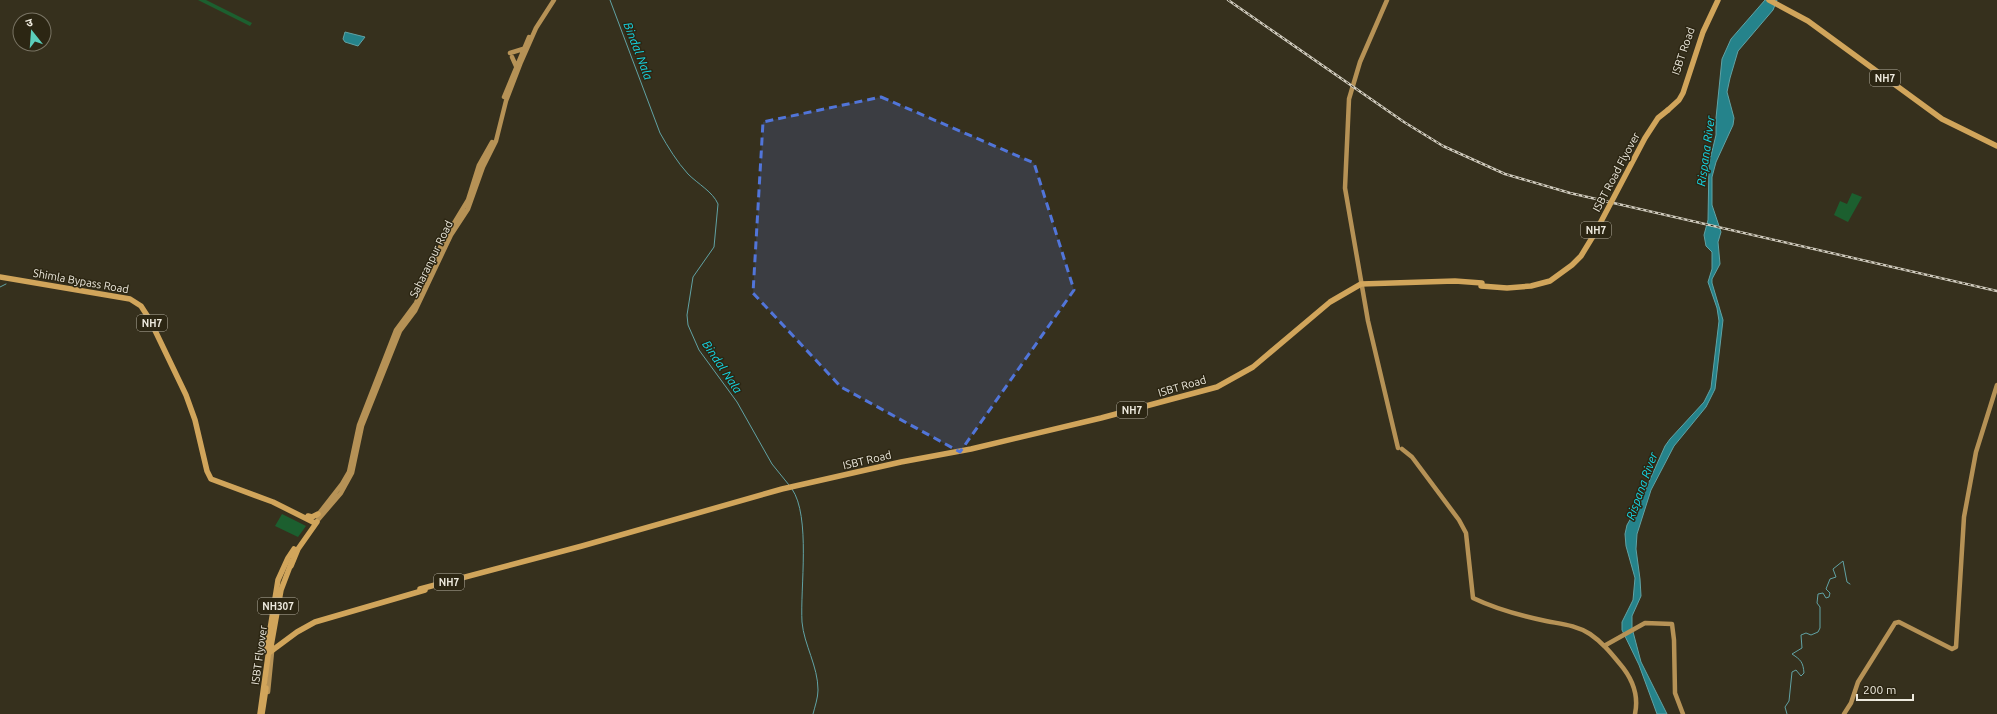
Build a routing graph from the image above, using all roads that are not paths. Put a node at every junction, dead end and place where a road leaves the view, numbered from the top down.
1 (551, 0) edge
2 (554, 0) edge
3 (1387, 0) edge
4 (1715, 0) edge
5 (1718, 0) edge
6 (1762, 0) edge
7 (1769, 0) edge
8 (1777, 4) edge
9 (523, 49) junction
10 (516, 66) junction
11 (504, 101) junction
12 (1668, 108) junction
13 (1997, 144) edge
14 (0, 277) edge
15 (1479, 284) junction
16 (1361, 285) junction
17 (1997, 385) edge
18 (306, 516) junction
19 (315, 520) junction
20 (308, 527) junction
21 (292, 557) junction
22 (466, 578) junction
23 (1604, 646) junction
24 (271, 650) junction
25 (261, 714) edge
26 (1636, 714) edge
27 (1683, 714) edge
28 (1844, 714) edge

1 - 9 main road, Saharanpur Road
2 - 11 main road, Saharanpur Road
3 - 16 main road
4 - 12 highway, ISBT Road / NH7
5 - 12 highway, NH7
6 - 8 highway
7 - 8 highway, NH7
8 - 13 highway, NH7
9 - 10 main road, Saharanpur Road
9 - 10 main road
10 - 11 main road, Saharanpur Road
11 - 19 main road, Saharanpur Road
12 - 15 highway, ISBT Road Flyover / NH7, bridge
14 - 18 highway, Shimla Bypass Road / NH7
15 - 16 highway, ISBT Road / NH7
15 - 16 highway, NH7
16 - 22 highway, ISBT Road / NH7
16 - 23 main road
17 - 28 main road
18 - 19 highway, Shimla Bypass Road / NH7
18 - 20 highway
19 - 20 highway
19 - 21 highway
20 - 21 highway
21 - 24 highway, ISBT Flyover / NH307, bridge
21 - 25 highway, ISBT Flyover / NH307, bridge
22 - 24 highway, NH7, bridge
22 - 24 highway, NH7
23 - 26 main road
23 - 27 main road
24 - 25 highway, ISBT Flyover / NH307, bridge

